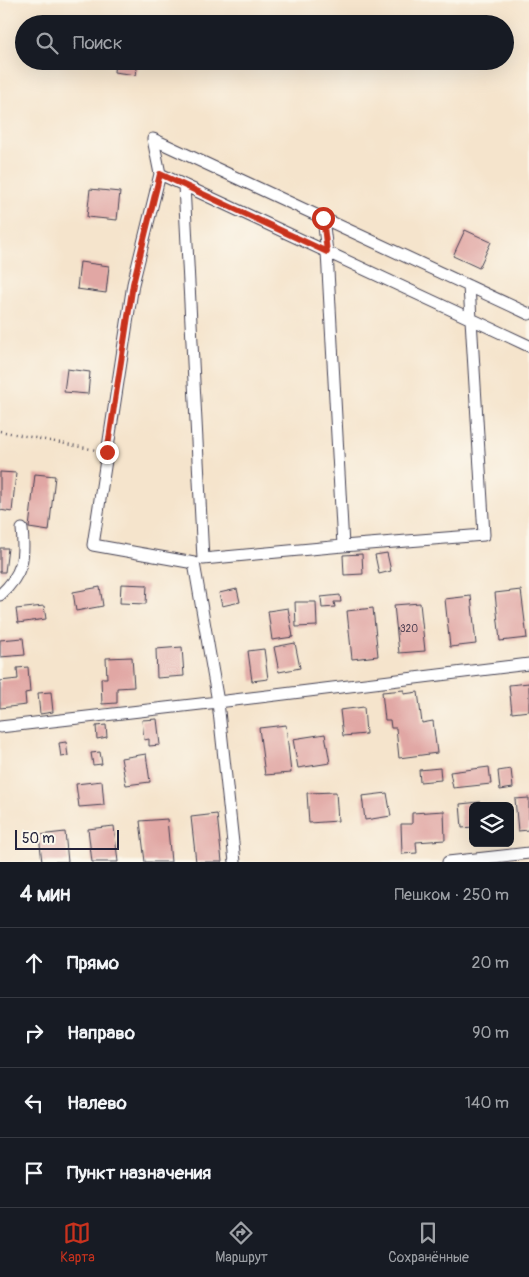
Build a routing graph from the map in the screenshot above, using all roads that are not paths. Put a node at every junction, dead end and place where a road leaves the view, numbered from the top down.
1 (160, 174) junction
2 (184, 185) junction
3 (323, 218) junction
4 (327, 252) junction
5 (469, 286) junction
6 (529, 314) edge
7 (470, 319) junction
8 (529, 346) edge
9 (22, 529) dead end
10 (342, 546) junction
11 (199, 561) junction
12 (0, 595) edge
13 (529, 664) edge
14 (218, 702) junction
15 (0, 727) edge
16 (529, 853) edge
17 (235, 862) edge
18 (448, 862) edge

1 - 2 street
1 - 3 street
1 - 11 street
2 - 4 street
2 - 11 street
3 - 4 street
3 - 5 street
4 - 7 street
4 - 10 street
5 - 6 street
5 - 7 street
7 - 8 street
7 - 10 street
9 - 12 street
10 - 11 street
11 - 14 street
13 - 14 street
14 - 15 street
14 - 17 street
16 - 18 street

